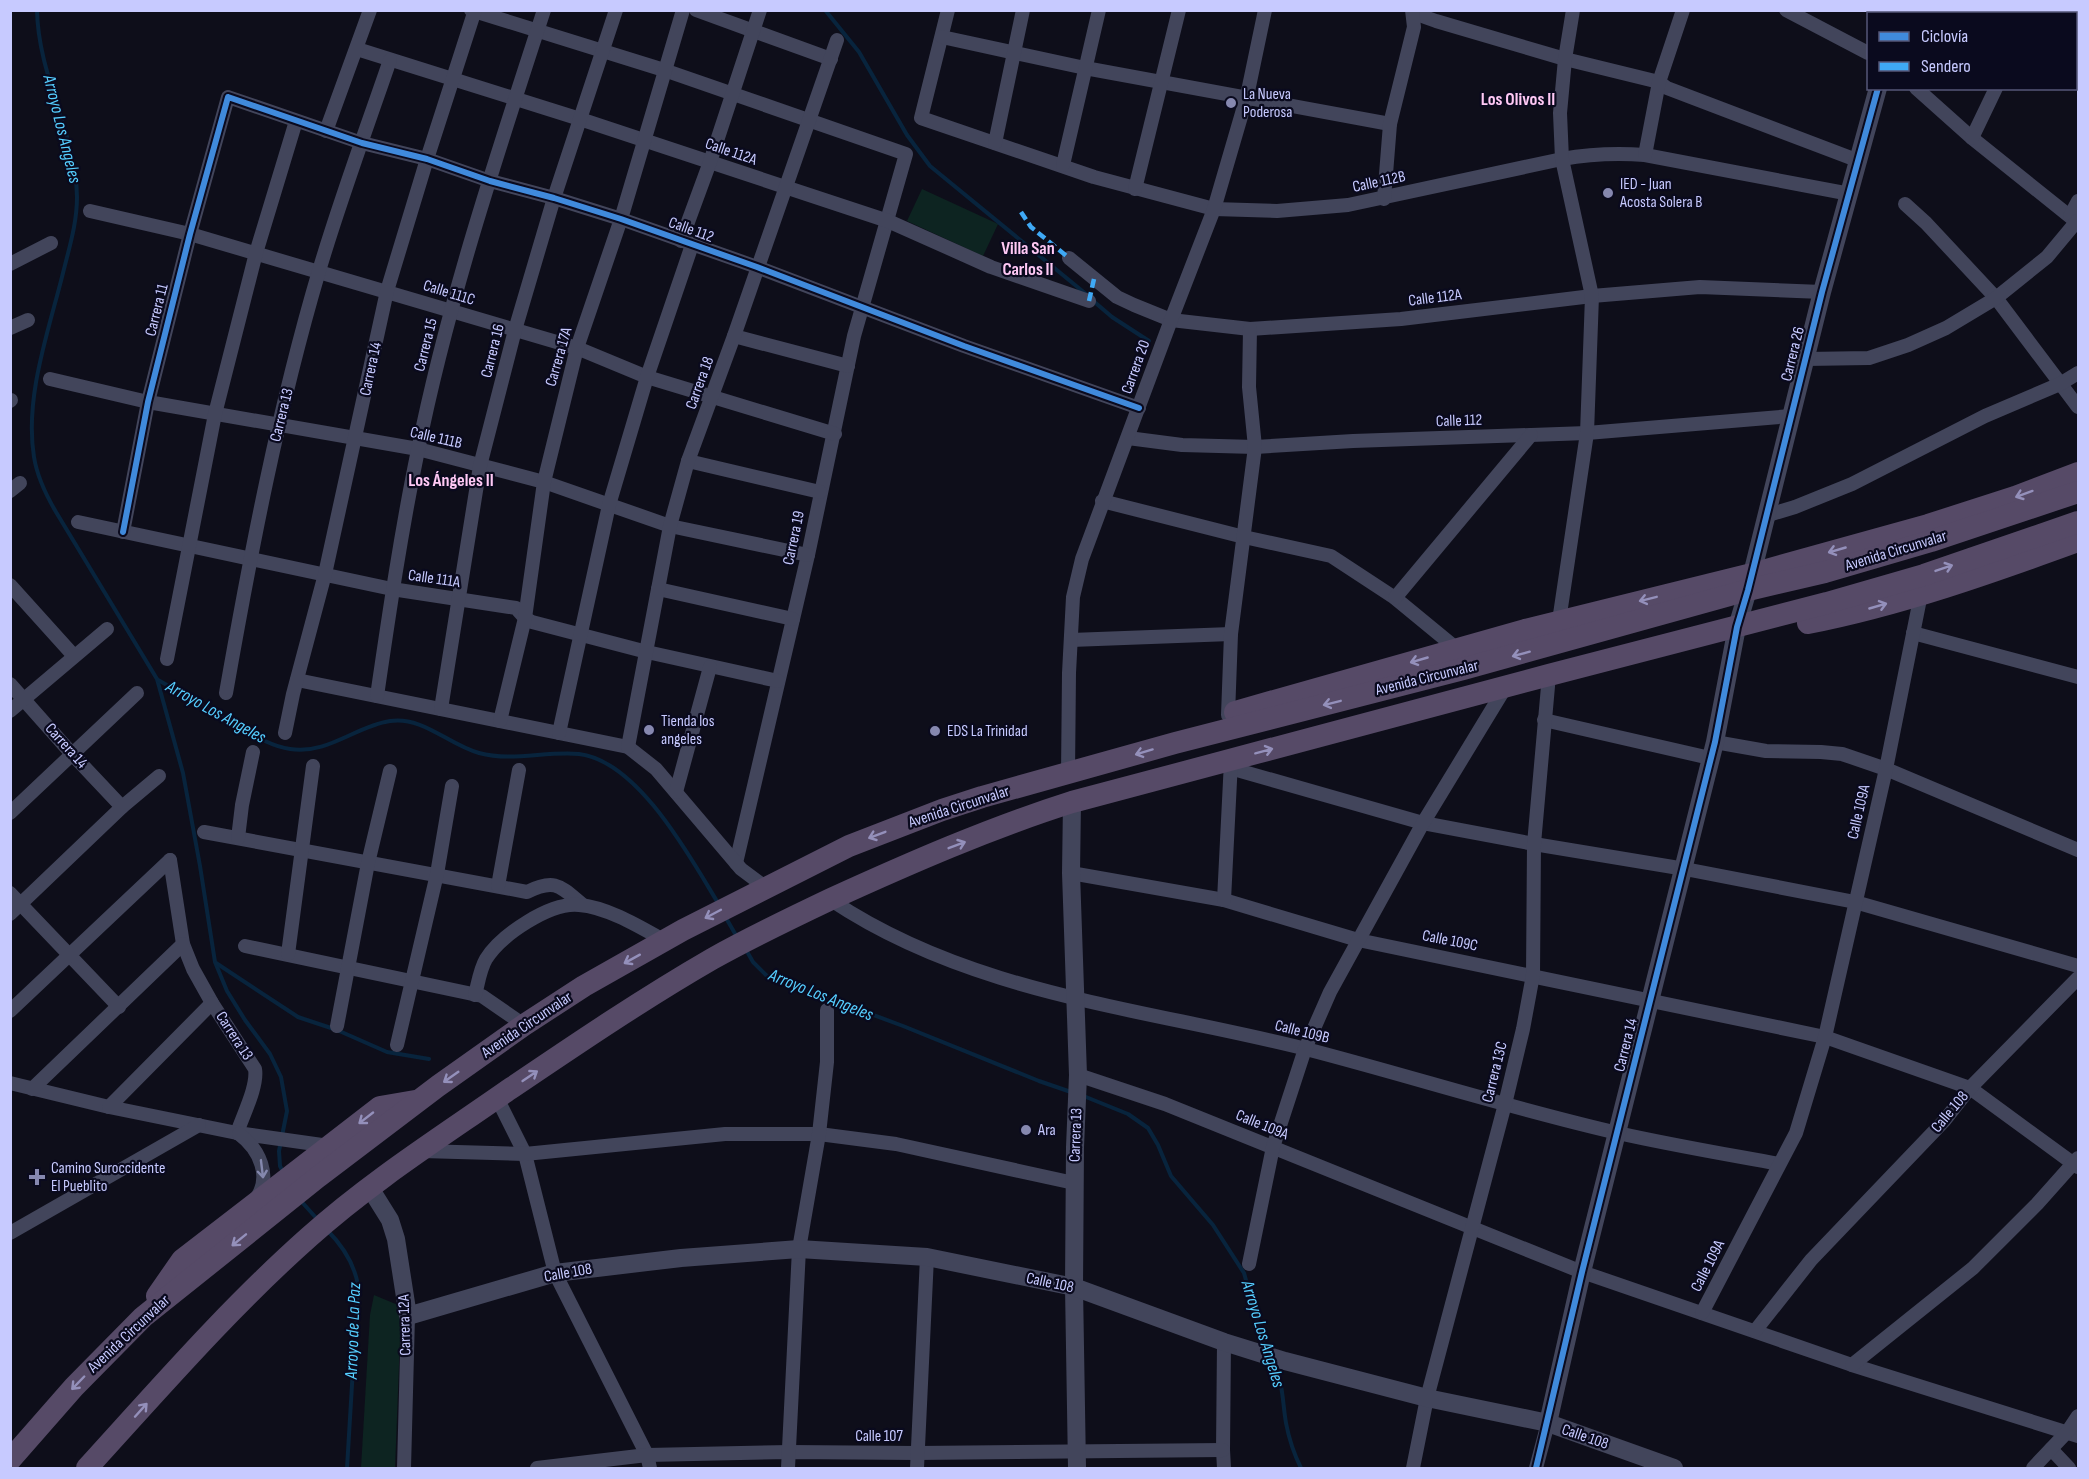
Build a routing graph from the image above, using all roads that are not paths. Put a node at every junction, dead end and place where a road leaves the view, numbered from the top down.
1 (370, 10) edge
2 (544, 10) edge
3 (616, 10) edge
4 (683, 10) edge
5 (696, 10) edge
6 (760, 10) edge
7 (948, 10) edge
8 (1023, 10) edge
9 (1100, 10) edge
10 (1179, 10) edge
11 (1264, 10) edge
12 (1412, 10) edge
13 (1417, 10) edge
14 (1573, 10) edge
15 (1683, 10) edge
16 (1786, 10) edge
17 (474, 11) edge
18 (754, 30) junction
19 (537, 31) junction
20 (942, 37) junction
21 (837, 40) dead end
22 (357, 49) junction
23 (602, 50) junction
24 (1867, 52) edge
25 (1014, 54) junction
26 (831, 59) junction
27 (1565, 59) junction
28 (390, 60) junction
29 (1085, 68) junction
30 (664, 70) junction
31 (452, 79) junction
32 (1161, 81) junction
33 (1659, 82) junction
34 (1877, 90) edge
35 (1918, 90) edge
36 (1995, 90) edge
37 (732, 92) junction
38 (1247, 96) junction
39 (228, 97) joint
40 (515, 99) junction
41 (580, 119) junction
42 (810, 120) junction
43 (296, 121) junction
44 (1390, 124) junction
45 (326, 131) junction
46 (1972, 138) junction
47 (645, 141) junction
48 (362, 143) junction
49 (995, 143) junction
50 (1645, 155) junction
51 (427, 159) junction
52 (1562, 159) junction
53 (710, 162) junction
54 (1859, 162) junction
55 (1063, 165) junction
56 (490, 181) junction
57 (786, 188) junction
58 (1135, 189) junction
59 (1850, 194) junction
60 (554, 198) junction
61 (1384, 199) junction
62 (2079, 201) edge
63 (1905, 204) dead end
64 (1214, 209) junction
65 (90, 211) dead end
66 (621, 219) junction
67 (2075, 220) edge
68 (888, 221) junction
69 (189, 234) junction
70 (51, 243) dead end
71 (686, 243) junction
72 (256, 253) junction
73 (1069, 258) dead end
74 (10, 264) edge
75 (757, 267) junction
76 (319, 271) junction
77 (387, 291) junction
78 (1822, 292) junction
79 (1592, 296) junction
80 (1996, 298) junction
81 (1089, 301) dead end
82 (862, 307) junction
83 (452, 310) junction
84 (28, 320) dead end
85 (1171, 320) junction
86 (10, 328) edge
87 (1250, 329) junction
88 (514, 330) junction
89 (734, 336) junction
90 (578, 348) junction
91 (1806, 359) junction
92 (848, 366) junction
93 (2079, 374) edge
94 (647, 377) junction
95 (50, 379) dead end
96 (2060, 384) junction
97 (712, 398) junction
98 (148, 402) junction
99 (2079, 407) edge
100 (1139, 408) junction
101 (215, 414) junction
102 (1791, 416) junction
103 (278, 425) junction
104 (1587, 433) junction
105 (834, 434) junction
106 (1531, 435) junction
107 (1128, 438) junction
108 (356, 439) junction
109 (1255, 447) junction
110 (418, 449) junction
111 (688, 461) junction
112 (480, 466) junction
113 (2079, 473) edge
114 (544, 482) junction
115 (820, 492) junction
116 (2079, 492) edge
117 (1102, 501) junction
118 (609, 505) junction
119 (1766, 516) junction
120 (78, 522) dead end
121 (2079, 522) edge
122 (670, 526) junction
123 (123, 532) junction
124 (1245, 537) junction
125 (2079, 542) edge
126 (189, 546) junction
127 (808, 555) junction
128 (250, 559) junction
129 (325, 574) junction
130 (1750, 582) junction
131 (10, 585) edge
132 (392, 589) junction
133 (658, 589) junction
134 (1921, 594) junction
135 (1395, 598) junction
136 (458, 599) junction
137 (525, 618) junction
138 (793, 619) junction
139 (1559, 621) junction
140 (1737, 627) junction
141 (107, 629) dead end
142 (1913, 633) junction
143 (1231, 634) junction
144 (582, 635) junction
145 (1071, 640) junction
146 (1457, 649) junction
147 (647, 652) junction
148 (74, 656) junction
149 (167, 659) dead end
150 (710, 667) junction
151 (1549, 675) junction
152 (2079, 677) edge
153 (297, 680) junction
154 (778, 681) junction
155 (10, 684) edge
156 (1505, 688) junction
157 (137, 693) dead end
158 (226, 693) dead end
159 (377, 696) junction
160 (24, 698) junction
161 (441, 709) junction
162 (10, 711) edge
163 (1228, 715) junction
164 (1544, 720) junction
165 (500, 721) junction
166 (285, 733) dead end
167 (560, 733) junction
168 (1174, 743) junction
169 (628, 747) junction
170 (1713, 750) junction
171 (253, 752) dead end
172 (72, 754) junction
173 (1230, 764) junction
174 (314, 766) dead end
175 (1886, 769) junction
176 (519, 770) dead end
177 (390, 771) dead end
178 (1068, 774) junction
179 (159, 776) dead end
180 (452, 786) dead end
181 (676, 792) junction
182 (1072, 802) junction
183 (122, 807) junction
184 (10, 813) edge
185 (1422, 823) junction
186 (204, 832) dead end
187 (238, 838) junction
188 (1534, 844) junction
189 (2077, 846) edge
190 (303, 849) junction
191 (368, 863) junction
192 (738, 866) junction
193 (1684, 869) junction
194 (1071, 873) junction
195 (437, 874) junction
196 (498, 886) junction
197 (527, 892) junction
198 (10, 893) edge
199 (752, 893) junction
200 (831, 900) junction
201 (1224, 900) junction
202 (1856, 902) junction
203 (21, 904) junction
204 (583, 905) junction
205 (10, 914) edge
206 (530, 919) junction
207 (674, 935) junction
208 (1358, 940) junction
209 (183, 944) junction
210 (245, 946) dead end
211 (288, 954) junction
212 (69, 955) junction
213 (2079, 966) edge
214 (349, 968) junction
215 (1533, 975) junction
216 (2079, 978) edge
217 (412, 983) junction
218 (475, 995) junction
219 (1076, 999) junction
220 (1651, 1000) junction
221 (212, 1003) junction
222 (119, 1007) junction
223 (827, 1010) dead end
224 (10, 1011) edge
225 (524, 1025) junction
226 (337, 1026) dead end
227 (1825, 1037) junction
228 (397, 1045) dead end
229 (1305, 1049) junction
230 (1078, 1079) junction
231 (10, 1083) edge
232 (1970, 1088) junction
233 (32, 1089) junction
234 (497, 1098) junction
235 (420, 1101) junction
236 (1505, 1104) junction
237 (109, 1107) junction
238 (199, 1125) junction
239 (237, 1133) junction
240 (1618, 1133) junction
241 (819, 1134) junction
242 (329, 1146) junction
243 (1273, 1147) junction
244 (420, 1151) junction
245 (525, 1154) junction
246 (2077, 1162) edge
247 (1779, 1164) junction
248 (312, 1171) junction
249 (1074, 1183) junction
250 (370, 1188) junction
251 (280, 1196) junction
252 (247, 1210) junction
253 (1472, 1228) junction
254 (10, 1233) edge
255 (800, 1249) junction
256 (927, 1257) junction
257 (1249, 1264) dead end
258 (1582, 1272) junction
259 (555, 1274) junction
260 (1074, 1287) junction
261 (1702, 1313) junction
262 (408, 1316) junction
263 (143, 1317) junction
264 (1755, 1331) junction
265 (1224, 1342) junction
266 (1852, 1365) junction
267 (1427, 1398) junction
268 (2079, 1416) edge
269 (1548, 1423) junction
270 (2073, 1433) edge
271 (2052, 1449) junction
272 (1223, 1450) junction
273 (789, 1452) junction
274 (917, 1453) junction
275 (15, 1459) edge
276 (1077, 1460) edge
277 (648, 1462) edge
278 (87, 1468) edge
279 (404, 1468) edge
280 (537, 1468) edge
281 (788, 1468) edge
282 (917, 1468) edge
283 (1224, 1468) edge
284 (1413, 1468) edge
285 (1536, 1468) edge
286 (1674, 1468) edge
287 (2033, 1468) edge
288 (2069, 1468) edge

1 - 22 street
2 - 19 street, Carrera 15
3 - 23 street, Carrera 16
4 - 30 street, Carrera 17A
5 - 18 street
6 - 18 street
7 - 20 street
8 - 25 street
9 - 29 street
10 - 32 street
11 - 38 street, Carrera 20
12 - 44 street
13 - 27 street
14 - 27 street
15 - 33 street
16 - 24 street
17 - 19 street
17 - 31 street, Carrera 14
18 - 26 street
18 - 37 street
19 - 23 street
19 - 40 street, Carrera 15
20 - 25 street
20 - 49 street, Calle 112B
21 - 26 street, Carrera 18
22 - 28 street, Calle 112A
22 - 45 street
23 - 30 street
23 - 41 street, Carrera 16
25 - 29 street
25 - 49 street
26 - 42 street, Carrera 18
27 - 33 street
27 - 52 street
28 - 31 street, Calle 112A
28 - 48 street, Carrera 13
29 - 32 street
29 - 55 street
30 - 37 street
30 - 47 street, Carrera 17A
31 - 40 street, Calle 112A
31 - 51 street, Carrera 14
32 - 38 street
32 - 58 street
33 - 50 street
33 - 54 street
34 - 54 street, Carrera 26
35 - 46 street
36 - 46 street
37 - 42 street
37 - 53 street
38 - 44 street
38 - 64 street, Carrera 20
39 - 43 street, Calle 112
39 - 69 street, Carrera 11
40 - 41 street, Calle 112A
40 - 56 street, Carrera 15
41 - 47 street, Calle 112A
41 - 60 street, Carrera 16
42 - 57 street, Carrera 18
42 - 68 street
43 - 45 street, Calle 112
43 - 72 street
44 - 61 street
45 - 48 street, Calle 112
46 - 67 street
47 - 53 street, Calle 112A
47 - 66 street, Carrera 17A
48 - 51 street, Calle 112
48 - 76 street, Carrera 13
49 - 55 street, Calle 112B
50 - 52 street, Calle 112B
50 - 59 street, Calle 112B
51 - 56 street, Calle 112
51 - 77 street, Carrera 14
52 - 61 street, Calle 112B
52 - 79 street
53 - 57 street, Calle 112A
53 - 71 street
54 - 59 street, Carrera 26
55 - 58 street, Calle 112B
56 - 60 street, Calle 112
56 - 83 street, Carrera 15
57 - 68 street, Calle 112A
57 - 75 street, Carrera 18
58 - 64 street, Calle 112B
59 - 78 street, Carrera 26
60 - 66 street, Calle 112
60 - 88 street, Carrera 16
61 - 64 street, Calle 112B
62 - 67 street
63 - 80 street
64 - 85 street, Carrera 20
65 - 69 street, Calle 111C
66 - 71 street, Calle 112
66 - 90 street, Carrera 17A
67 - 80 street
68 - 81 street, Calle 112A
68 - 82 street, Carrera 19
69 - 72 street, Calle 111C
69 - 98 street, Carrera 11
70 - 74 street
71 - 75 street, Calle 112
71 - 94 street
72 - 76 street, Calle 111C
72 - 101 street
73 - 85 street, Calle 112A
75 - 82 street, Calle 112
75 - 89 street, Carrera 18
76 - 77 street, Calle 111C
76 - 103 street, Carrera 13
77 - 83 street, Calle 111C
77 - 108 street, Carrera 14
78 - 79 street, Calle 112A
78 - 91 street, Carrera 26
79 - 87 street, Calle 112A
79 - 104 street
80 - 91 street
80 - 96 street
82 - 92 street, Carrera 19
82 - 100 street, Calle 112
83 - 88 street, Calle 111C
83 - 110 street, Carrera 15
84 - 86 street
85 - 87 street, Calle 112A
85 - 100 street, Carrera 20
87 - 109 street
88 - 90 street, Calle 111C
88 - 112 street, Carrera 16
89 - 92 street
89 - 97 street, Carrera 18
90 - 94 street, Calle 111C
90 - 114 street, Carrera 17A
91 - 102 street, Carrera 26
92 - 105 street, Carrera 19
93 - 96 street
94 - 97 street, Calle 111C
94 - 118 street
95 - 98 street, Calle 111B
96 - 99 street
96 - 119 street
97 - 105 street, Calle 111C
97 - 111 street, Carrera 18
98 - 101 street, Calle 111B
98 - 123 street, Carrera 11
100 - 107 street, Carrera 20
101 - 103 street, Calle 111B
101 - 126 street
102 - 104 street, Calle 112
102 - 119 street, Carrera 26
103 - 108 street, Calle 111B
103 - 128 street, Carrera 13
104 - 106 street, Calle 112
104 - 139 street
105 - 115 street, Carrera 19
106 - 109 street, Calle 112
106 - 135 street
107 - 109 street, Calle 112
107 - 117 street, Carrera 20
108 - 110 street, Calle 111B
108 - 129 street, Carrera 14
109 - 124 street
110 - 112 street, Calle 111B
110 - 132 street, Carrera 15
111 - 115 street
111 - 122 street, Carrera 18
112 - 114 street, Calle 111B
112 - 136 street, Carrera 16
113 -> 130 highway
114 - 118 street, Calle 111B
114 - 137 street, Carrera 17A
115 - 127 street, Carrera 19
116 - 130 highway, Avenida Circunvalar
117 - 124 street
117 - 145 street, Carrera 20
118 - 122 street, Calle 111B
118 - 144 street
119 - 130 street, Carrera 26
120 - 123 street, Calle 111A
140 -> 121 highway, Avenida Circunvalar
122 - 127 street, Calle 111B
122 - 133 street, Carrera 18
123 - 126 street, Calle 111A
124 - 135 street
124 - 143 street
125 - 134 highway
126 - 128 street, Calle 111A
126 - 149 street
127 - 138 street, Carrera 19
128 - 129 street, Calle 111A
128 - 158 street, Carrera 13
129 - 132 street, Calle 111A
129 - 153 street, Carrera 14
130 -> 139 highway
130 - 140 street, Carrera 26
130 -> 168 highway, Avenida Circunvalar
131 - 148 street
132 - 136 street, Calle 111A
132 - 159 street, Carrera 15
133 - 138 street
133 - 147 street, Carrera 18
140 -> 134 highway
134 - 142 street, Calle 109A
135 - 146 street
136 - 137 street, Calle 111A
136 - 161 street, Carrera 16
137 - 144 street, Calle 111A
137 - 165 street, Carrera 17A
138 - 154 street, Carrera 19
139 - 146 highway
140 - 151 highway, Avenida Circunvalar
140 - 170 street, Carrera 14
141 - 148 street
142 - 152 street
142 - 175 street, Calle 109A
143 - 145 street
143 - 163 street
144 - 147 street, Calle 111A
144 - 167 street
145 - 178 street, Carrera 20
146 -> 163 highway
147 - 150 street, Calle 111A
147 - 169 street, Carrera 18
148 - 160 street
150 - 154 street, Calle 111A
150 - 181 street
151 - 156 highway, Avenida Circunvalar
151 - 164 street, Carrera 13C
153 - 159 street
153 - 166 street, Carrera 14
154 - 192 street, Carrera 19
155 - 160 street, Carrera 14
173 -> 156 highway, Avenida Circunvalar
156 - 185 street
157 - 172 street
159 - 161 street
160 - 162 street
160 - 172 street, Carrera 14
161 - 165 street
163 - 168 highway
164 - 170 street
164 - 188 street, Carrera 13C
165 - 167 street
167 - 169 street
168 -> 178 highway, Avenida Circunvalar
169 - 181 street
170 - 175 street
170 - 193 street, Carrera 14
171 - 187 street
172 - 183 street, Carrera 14
172 - 184 street
173 - 182 highway, Avenida Circunvalar
173 - 185 street
173 - 201 street
174 - 190 street
175 - 189 street
175 - 202 street, Calle 109A
176 - 196 street
177 - 191 street
178 -> 199 highway, Avenida Circunvalar
179 - 183 street
180 - 195 street
181 - 192 street
182 - 194 street, Carrera 13
200 -> 182 highway, Avenida Circunvalar
183 - 203 street
185 - 188 street
185 - 208 street
186 - 187 street
187 - 190 street
188 - 193 street
188 - 215 street, Carrera 13C
190 - 191 street
190 - 211 street
191 - 195 street
191 - 214 street
192 - 199 street
193 - 202 street
193 - 220 street, Carrera 14
194 - 201 street, Calle 109C
194 - 219 street, Carrera 13
195 - 196 street
195 - 217 street
196 - 197 street
197 - 204 street
197 - 206 street
198 - 203 street
199 -> 207 highway, Avenida Circunvalar
200 - 219 street, Calle 109B
234 -> 200 highway, Avenida Circunvalar
201 - 208 street, Calle 109C
202 - 213 street
202 - 227 street, Calle 109A
203 - 205 street
203 - 212 street
204 - 206 street
204 - 207 street
206 - 218 street
207 -> 225 highway, Avenida Circunvalar
208 - 215 street, Calle 109C
208 - 229 street
209 - 212 street
209 - 221 street, Carrera 13
209 - 222 street
210 - 211 street
211 - 214 street
212 - 222 street
212 - 224 street
214 - 217 street
214 - 226 street
215 - 220 street, Calle 109C
215 - 236 street, Carrera 13C
216 - 232 street, Calle 108
217 - 218 street
217 - 228 street
218 - 225 street
219 - 229 street, Calle 109B
219 - 230 street, Carrera 13
220 - 227 street, Calle 109C
220 - 240 street, Carrera 14
221 - 237 street
221 - 239 street, Carrera 13
222 - 233 street
223 - 241 street
225 -> 235 highway, Avenida Circunvalar
227 - 232 street, Calle 109C
227 - 247 street, Calle 109A
229 - 236 street, Calle 109B
229 - 243 street
230 - 243 street, Calle 109A
230 - 249 street, Carrera 13
231 - 233 street
232 - 246 street, Calle 109C
232 - 264 street, Calle 108
233 - 237 street
234 - 244 highway, Avenida Circunvalar
234 - 245 street
235 -> 242 highway
235 - 248 highway, Avenida Circunvalar
236 - 240 street, Calle 109B
236 - 253 street, Carrera 13C
237 - 238 street
238 - 239 street
238 - 254 street
239 - 242 street
239 -> 252 street
240 - 247 street, Calle 109B
240 - 258 street, Carrera 14
241 - 245 street
241 - 249 street
241 - 255 street
242 - 248 highway
243 - 253 street, Calle 109A
243 - 257 street
244 - 245 street
244 - 250 highway, Avenida Circunvalar
245 - 259 street
246 - 266 street
247 - 261 street, Calle 109A
248 - 251 highway, Avenida Circunvalar
249 - 260 street, Carrera 13
250 - 262 street, Carrera 12A
278 -> 250 highway, Avenida Circunvalar
251 - 252 highway
251 -> 263 highway, Avenida Circunvalar
252 - 263 highway
253 - 258 street, Calle 109A
253 - 267 street, Carrera 13C
255 - 256 street, Calle 108
255 - 259 street, Calle 108
255 - 273 street
256 - 260 street, Calle 108
256 - 274 street
258 - 261 street, Calle 109A
258 - 269 street, Carrera 14
259 - 262 street, Calle 108
259 - 277 street
260 - 265 street, Calle 108
260 - 276 street, Carrera 13
261 - 264 street
262 - 279 street, Carrera 12A
263 -> 275 highway, Avenida Circunvalar
264 - 266 street
265 - 267 street, Calle 108
265 - 272 street
266 - 270 street
267 - 269 street, Calle 108
267 - 284 street, Carrera 13C
268 - 270 street
269 - 285 street, Carrera 14
269 - 286 street, Calle 108
270 - 271 street
271 - 287 street
271 - 288 street
272 - 276 street, Calle 107
272 - 283 street
273 - 274 street, Calle 107
273 - 277 street, Calle 107
273 - 281 street
274 - 276 street, Calle 107
274 - 282 street
277 - 280 street, Calle 107

